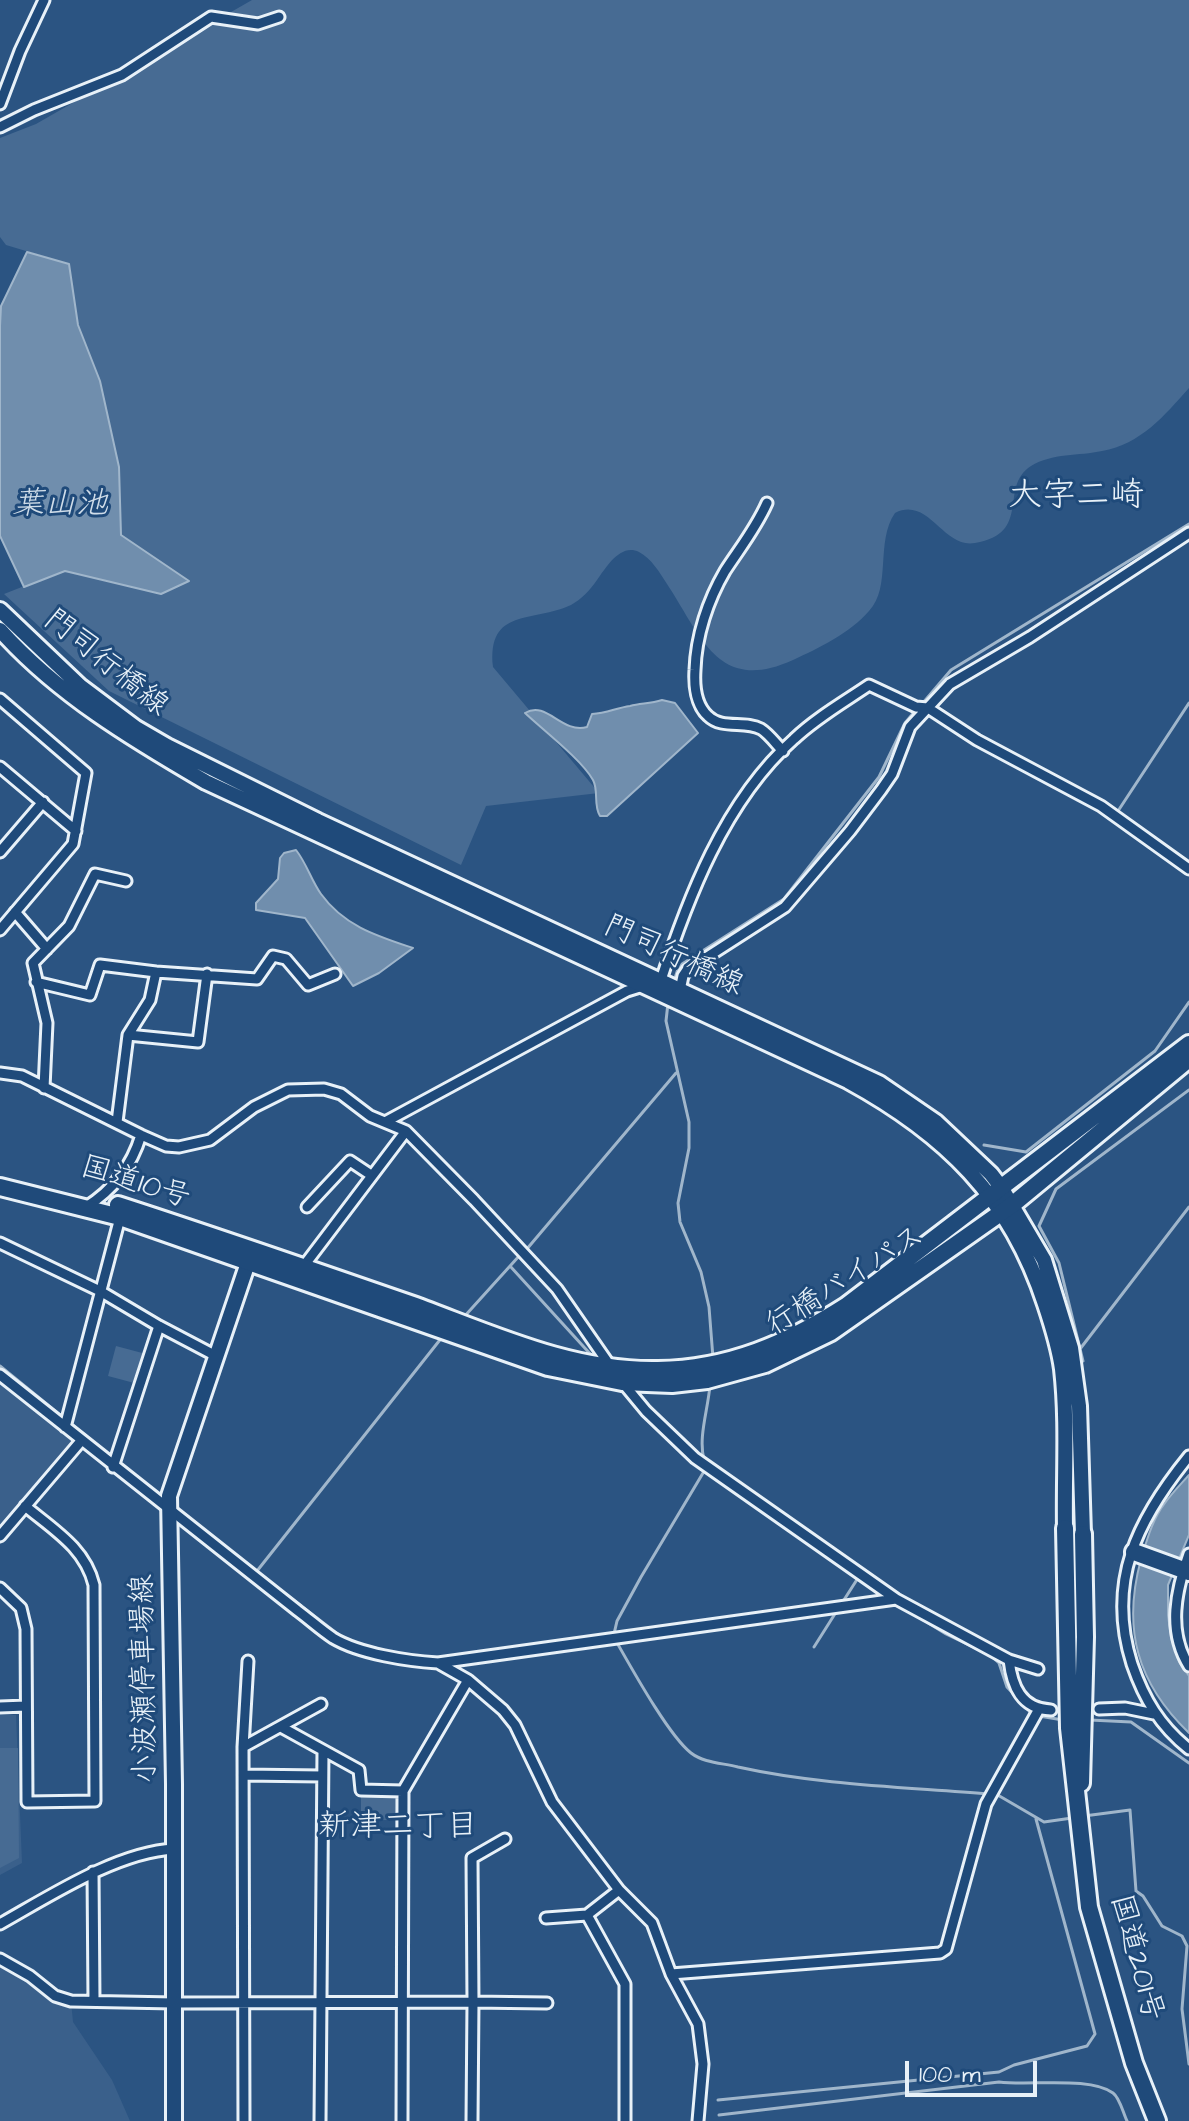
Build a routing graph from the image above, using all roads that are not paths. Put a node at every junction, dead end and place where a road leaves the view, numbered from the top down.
1 (44, 0) edge
2 (279, 17) dead end
3 (0, 104) edge
4 (0, 127) edge
5 (767, 503) dead end
6 (1189, 533) edge
7 (0, 610) edge
8 (0, 630) edge
9 (0, 699) edge
10 (928, 708) junction
11 (783, 751) junction
12 (1, 769) edge
13 (43, 802) junction
14 (76, 831) junction
15 (0, 852) edge
16 (1189, 869) edge
17 (126, 881) dead end
18 (15, 912) junction
19 (0, 930) edge
20 (47, 949) junction
21 (156, 972) junction
22 (207, 974) junction
23 (335, 974) dead end
24 (36, 982) junction
25 (643, 986) junction
26 (660, 986) junction
27 (679, 996) junction
28 (128, 1035) junction
29 (1189, 1044) edge
30 (1189, 1059) edge
31 (0, 1073) edge
32 (44, 1088) junction
33 (117, 1122) junction
34 (385, 1122) junction
35 (406, 1131) junction
36 (141, 1135) junction
37 (371, 1175) junction
38 (0, 1178) edge
39 (0, 1187) edge
40 (996, 1191) junction
41 (92, 1203) junction
42 (307, 1207) dead end
43 (1007, 1208) junction
44 (122, 1212) junction
45 (0, 1243) edge
46 (250, 1257) junction
47 (303, 1267) junction
48 (100, 1291) junction
49 (159, 1326) junction
50 (218, 1357) junction
51 (612, 1368) junction
52 (0, 1375) edge
53 (622, 1382) junction
54 (65, 1427) junction
55 (81, 1441) junction
56 (1189, 1456) edge
57 (113, 1467) junction
58 (25, 1506) junction
59 (169, 1511) junction
60 (1065, 1528) joint
61 (1083, 1534) joint
62 (0, 1536) edge
63 (1134, 1552) dead end
64 (1185, 1566) edge
65 (0, 1588) edge
66 (896, 1599) junction
67 (1009, 1660) junction
68 (248, 1661) dead end
69 (438, 1663) junction
70 (1189, 1666) edge
71 (1038, 1669) dead end
72 (468, 1680) junction
73 (321, 1704) dead end
74 (26, 1706) junction
75 (0, 1707) edge
76 (1039, 1709) junction
77 (1099, 1709) tunnel mouth
78 (1051, 1710) tunnel mouth
79 (1154, 1714) junction
80 (281, 1727) junction
81 (243, 1747) junction
82 (1189, 1749) edge
83 (323, 1751) junction
84 (243, 1775) junction
85 (322, 1776) junction
86 (403, 1791) junction
87 (1080, 1804) junction
88 (505, 1839) dead end
89 (174, 1849) junction
90 (93, 1872) junction
91 (619, 1890) junction
92 (587, 1915) junction
93 (546, 1918) dead end
94 (0, 1924) edge
95 (0, 1959) edge
96 (671, 1974) junction
97 (94, 2001) junction
98 (402, 2001) junction
99 (320, 2002) junction
100 (473, 2002) junction
101 (174, 2003) junction
102 (243, 2003) junction
103 (547, 2003) dead end
104 (174, 2121) edge
105 (244, 2121) edge
106 (320, 2121) edge
107 (402, 2121) edge
108 (472, 2121) edge
109 (625, 2121) edge
110 (698, 2121) edge
111 (1157, 2121) edge

1 - 3 street
2 - 4 street
5 - 11 street
6 - 10 street
7 - 26 main road, 門司行橋線
8 - 25 main road, 門司行橋線
9 - 14 street
10 - 11 street
10 - 16 street
10 - 27 street
11 - 26 street
12 - 13 street
13 - 14 street
13 - 15 street
14 - 18 street
17 - 20 street
18 - 19 street
18 - 20 street
20 - 24 street
21 - 22 street
21 - 24 street
21 - 28 street
22 - 23 street
22 - 28 street
24 - 32 street
25 - 26 main road, 門司行橋線
25 - 34 street
26 - 27 main road, 門司行橋線
27 - 40 main road, 門司行橋線
28 - 33 street
29 - 40 highway, 行橋バイパス
30 - 43 highway, 行橋バイパス
31 - 32 street
32 - 33 street
33 - 36 street
34 - 35 street
34 - 36 street
35 - 37 street
35 - 51 street
36 - 41 street
37 - 42 street
37 - 47 street
38 - 41 highway, 国道10号
39 - 41 highway, 国道10号
40 - 43 main road, 門司行橋線
40 - 51 highway, 行橋バイパス
41 - 44 highway, 国道10号
43 - 53 highway, 行橋バイパス
43 - 60 main road, 門司行橋線
43 - 61 main road, 門司行橋線
44 - 46 highway, 国道10号
44 - 48 street
45 - 48 street
46 - 47 highway, 行橋バイパス
46 - 50 main road, 小波瀬停車場線
46 - 53 highway, 行橋バイパス
47 - 51 highway, 行橋バイパス
48 - 49 street
48 - 54 street
49 - 50 street
49 - 57 street
50 - 59 main road, 小波瀬停車場線
51 - 53 street
52 - 54 street
53 - 66 street
54 - 55 street
55 - 57 street
55 - 58 street
56 - 79 street
57 - 59 street
58 - 62 street
58 - 74 street
59 - 69 street
59 - 89 main road, 小波瀬停車場線
60 - 87 highway, 国道201号
61 - 87 highway, 国道201号
63 - 64 highway
64 - 70 street
65 - 74 street
66 - 67 street
66 - 69 street
67 - 71 street
67 - 76 street
68 - 81 street
69 - 72 street
72 - 86 street
72 - 91 street
73 - 80 street
74 - 75 street
76 - 78 street
76 - 96 street
77 - 79 street
79 - 82 street
80 - 81 street
80 - 83 street
81 - 84 street
83 - 85 street
83 - 86 street
84 - 85 street
84 - 102 street
85 - 99 street
86 - 98 street
87 - 111 highway, 国道201号
88 - 100 street
89 - 90 street
89 - 101 main road, 小波瀬停車場線
90 - 94 street
90 - 97 street
91 - 92 street
91 - 96 street
92 - 93 street
92 - 109 street
95 - 97 street
96 - 110 street
97 - 101 street
98 - 99 street
98 - 100 street
98 - 107 street
99 - 102 street
99 - 106 street
100 - 103 street
100 - 108 street
101 - 102 street
101 - 104 main road, 小波瀬停車場線
102 - 105 street

